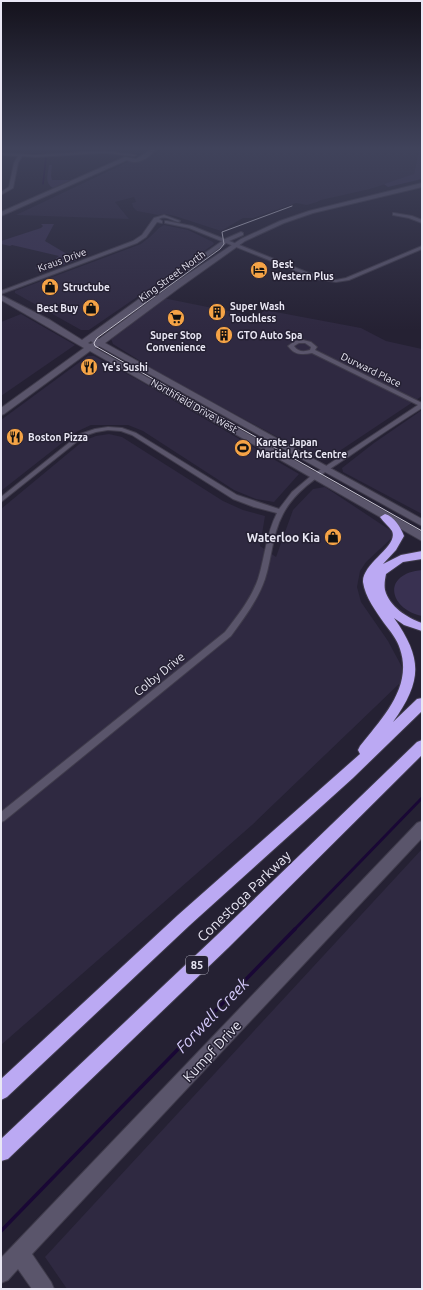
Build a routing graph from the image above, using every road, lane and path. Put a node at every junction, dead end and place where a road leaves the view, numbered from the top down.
1 (308, 210) edge
2 (313, 210) edge
3 (394, 214) dead end
4 (172, 218) junction
5 (156, 220) junction
6 (166, 222) junction
7 (422, 222) edge
8 (149, 231) junction
9 (227, 240) junction
10 (236, 244) junction
11 (422, 247) edge
12 (2, 293) edge
13 (90, 343) junction
14 (312, 351) dead end
15 (1, 404) edge
16 (422, 405) edge
17 (1, 412) edge
18 (326, 469) junction
19 (315, 476) junction
20 (1, 500) edge
21 (281, 512) junction
22 (385, 517) junction
23 (422, 523) edge
24 (422, 538) edge
25 (422, 555) edge
26 (422, 627) edge
27 (422, 703) edge
28 (422, 746) edge
29 (348, 774) junction
30 (1, 818) edge
31 (422, 828) edge
32 (1, 1091) edge
33 (1, 1152) edge
34 (20, 1254) junction
35 (1, 1273) edge
36 (44, 1289) edge

1 - 9 main road, King Street North
2 - 10 main road, King Street North
3 - 7 street
4 - 5 street
4 - 6 street, Kraus Drive
4 - 9 street
5 - 6 street
5 - 8 street, Kraus Drive
6 - 8 street, Kraus Drive
6 - 9 street
8 - 12 street, Kraus Drive
9 - 10 street
9 - 13 main road, King Street North
10 - 11 street
10 - 13 main road, King Street North
12 - 13 main road
13 - 15 main road, King Street North
13 - 17 main road, King Street North
13 - 18 main road, Northfield Drive West
13 - 19 main road, Northfield Drive West
14 - 16 street, Durward Place
16 - 18 street, Colby Drive
18 - 19 street, Colby Drive
18 - 23 main road, Northfield Drive West
19 - 21 street, Colby Drive
19 - 22 main road, Northfield Drive West
20 - 21 street
21 - 30 street, Colby Drive
22 - 24 main road, Northfield Drive West
22 - 29 highway
25 - 26 highway
27 - 29 highway, Conestoga Parkway
28 - 33 highway, Conestoga Parkway / 85
29 - 32 highway, Conestoga Parkway
31 - 34 main road, Kumpf Drive
34 - 35 main road, Kumpf Drive
34 - 36 main road

